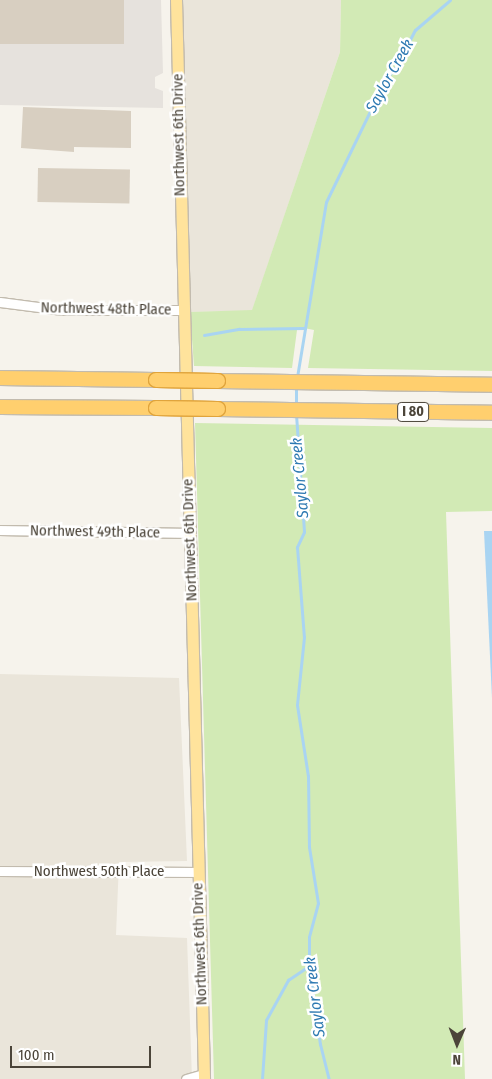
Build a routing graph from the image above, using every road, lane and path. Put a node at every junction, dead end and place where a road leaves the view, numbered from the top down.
1 (176, 0) edge
2 (0, 302) edge
3 (183, 310) junction
4 (0, 371) edge
5 (0, 378) edge
6 (79, 379) junction
7 (492, 385) edge
8 (0, 407) edge
9 (70, 407) junction
10 (0, 412) edge
11 (492, 413) edge
12 (0, 530) edge
13 (189, 533) junction
14 (0, 871) edge
15 (198, 872) junction
16 (204, 1077) edge
17 (186, 1079) edge

1 - 3 main road, Northwest 6th Drive
2 - 3 street, Northwest 48th Place
3 - 13 main road, Northwest 6th Drive
4 - 6 highway
5 - 6 highway, I 80
6 - 7 highway, I 80, bridge
8 - 9 highway, I 80
9 - 10 highway
9 - 11 highway, I 80, bridge
12 - 13 street, Northwest 49th Place
13 - 15 main road, Northwest 6th Drive
14 - 15 street, Northwest 50th Place
15 - 16 main road, Northwest 6th Drive
16 - 17 street

